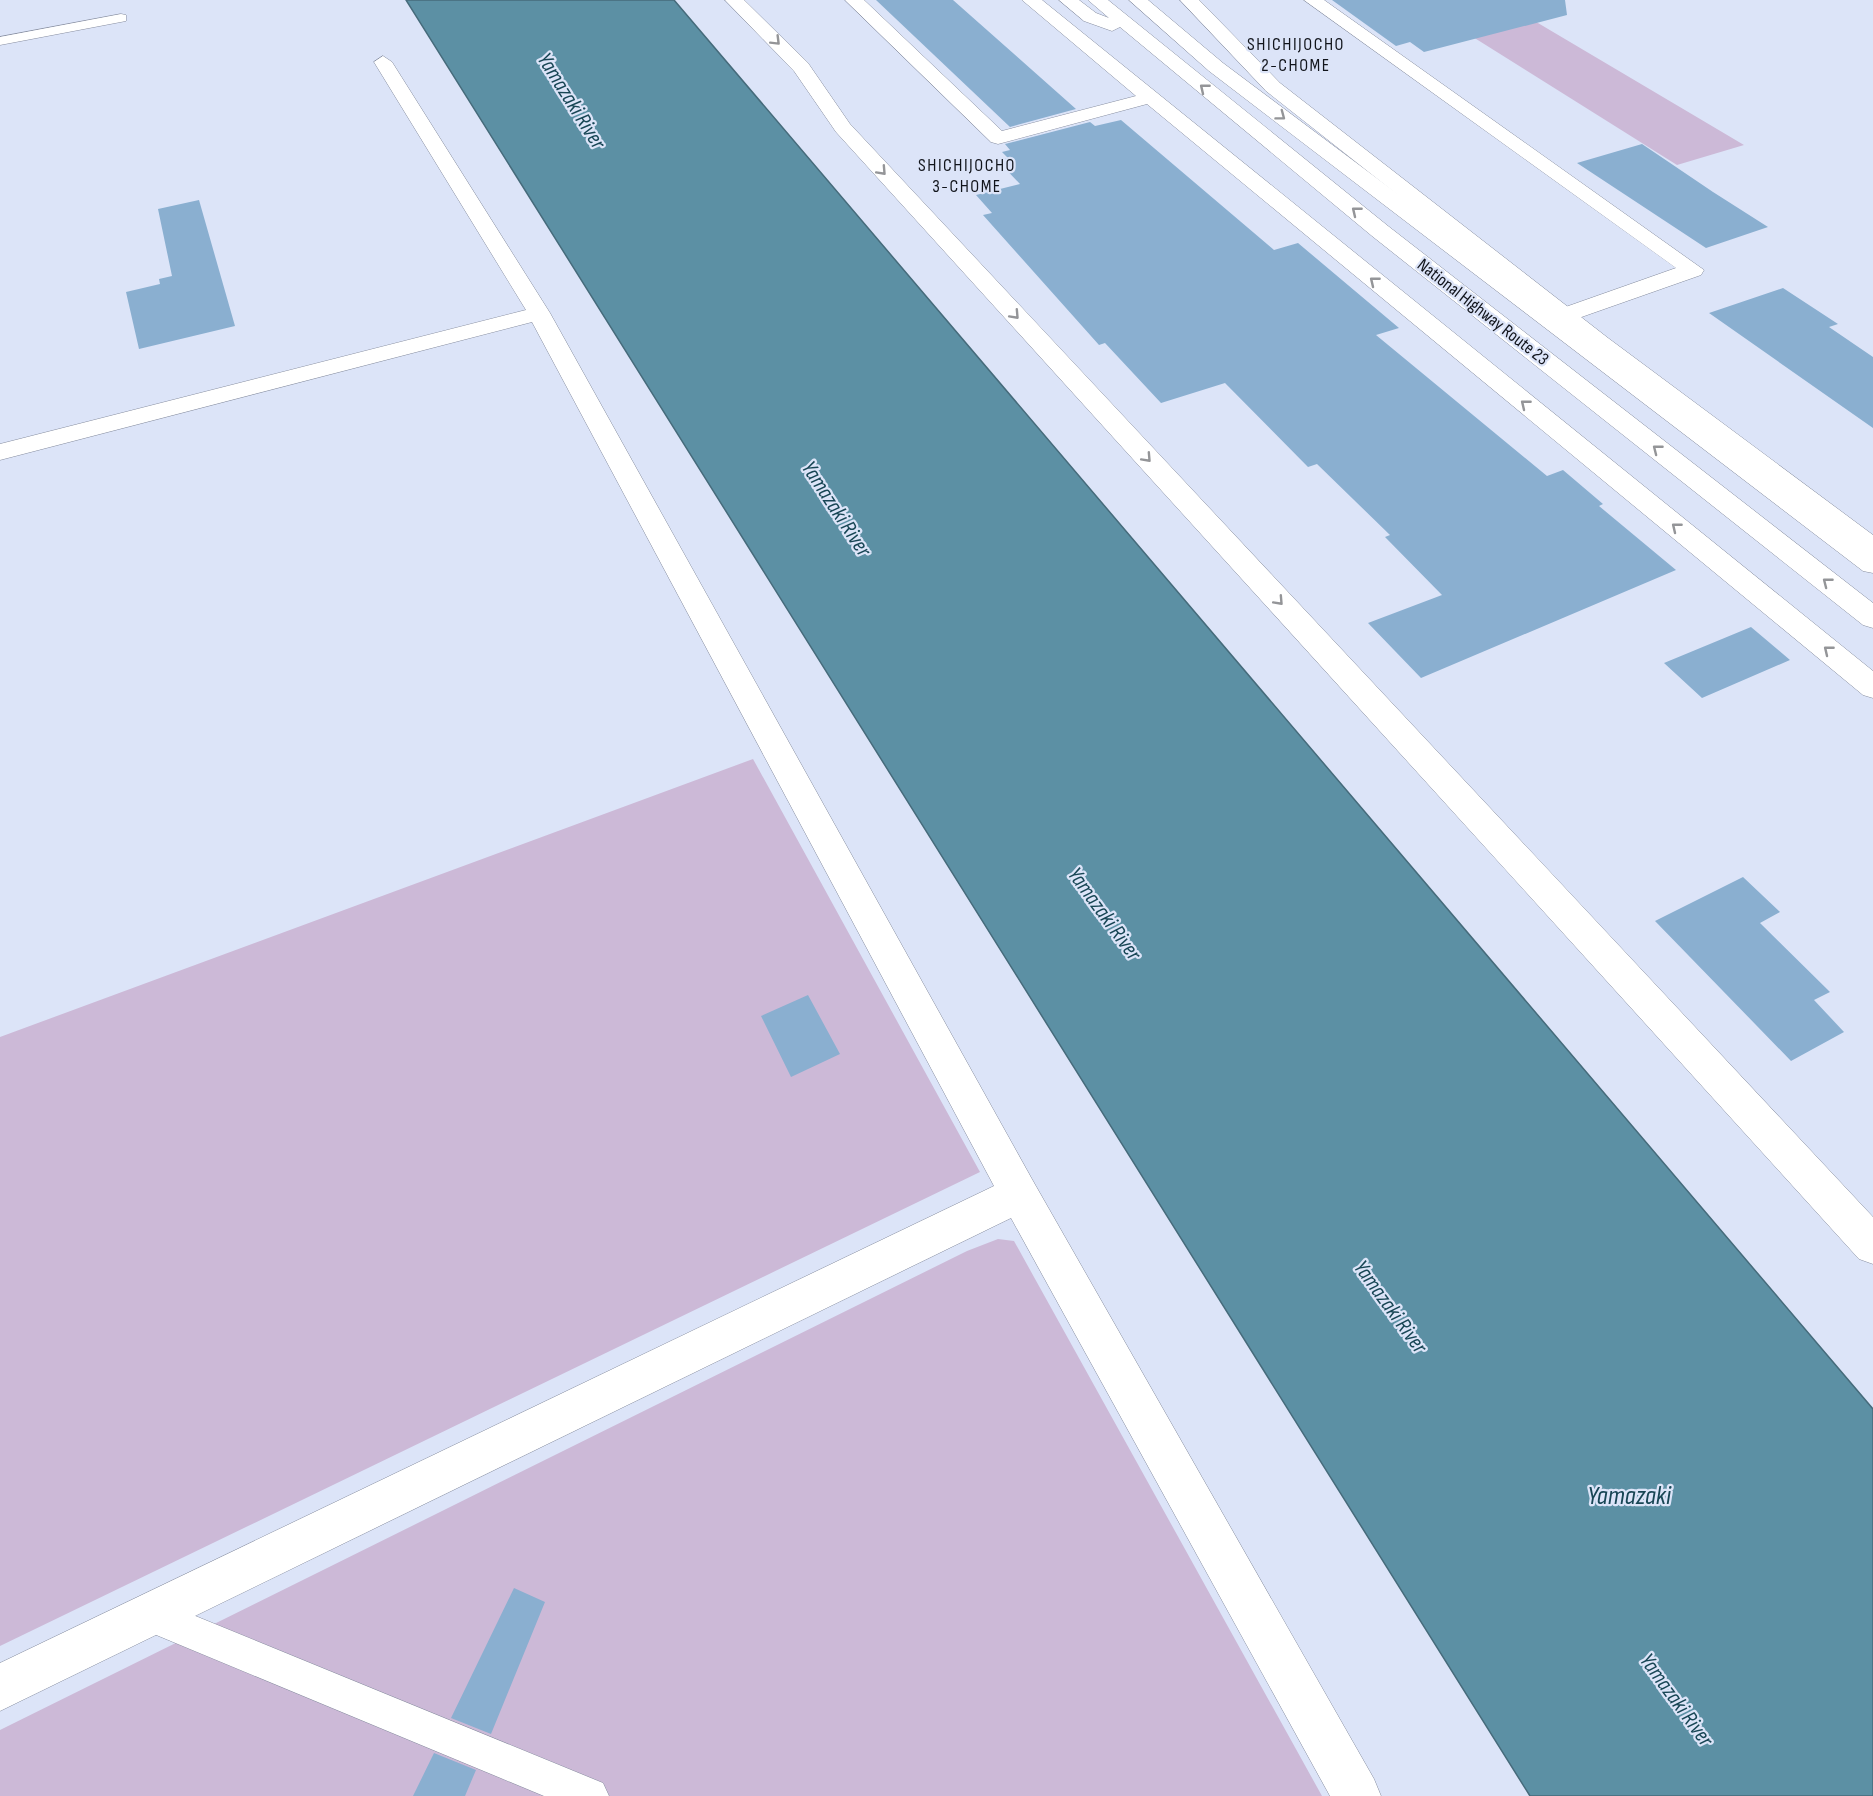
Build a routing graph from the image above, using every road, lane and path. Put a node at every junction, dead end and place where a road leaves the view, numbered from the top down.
1 (734, 0) edge
2 (854, 0) edge
3 (1031, 0) edge
4 (1068, 0) edge
5 (1097, 0) edge
6 (1138, 0) edge
7 (1150, 0) edge
8 (1189, 0) edge
9 (1313, 0) edge
10 (121, 18) dead end
11 (1144, 39) junction
12 (0, 41) edge
13 (383, 62) dead end
14 (1216, 67) junction
15 (1149, 98) junction
16 (539, 313) junction
17 (1565, 315) junction
18 (0, 452) edge
19 (1873, 549) edge
20 (1873, 564) edge
21 (1873, 618) edge
22 (1873, 687) edge
23 (1019, 1194) junction
24 (1873, 1245) edge
25 (149, 1615) junction
26 (0, 1688) edge
27 (590, 1796) edge
28 (1357, 1796) edge

1 -> 24 main road
2 - 15 main road
3 - 15 main road
4 - 11 main road
5 - 11 main road, National Highway Route 23
6 - 14 main road, National Highway Route 23
7 - 14 main road
8 - 17 main road
9 - 17 main road
10 - 12 lane
21 -> 11 main road, National Highway Route 23
13 - 16 main road
14 -> 20 main road, National Highway Route 23
22 -> 15 main road
16 - 18 main road
16 - 23 main road
17 - 19 main road
23 - 25 main road
23 - 28 main road
25 - 26 main road
25 - 27 lane

